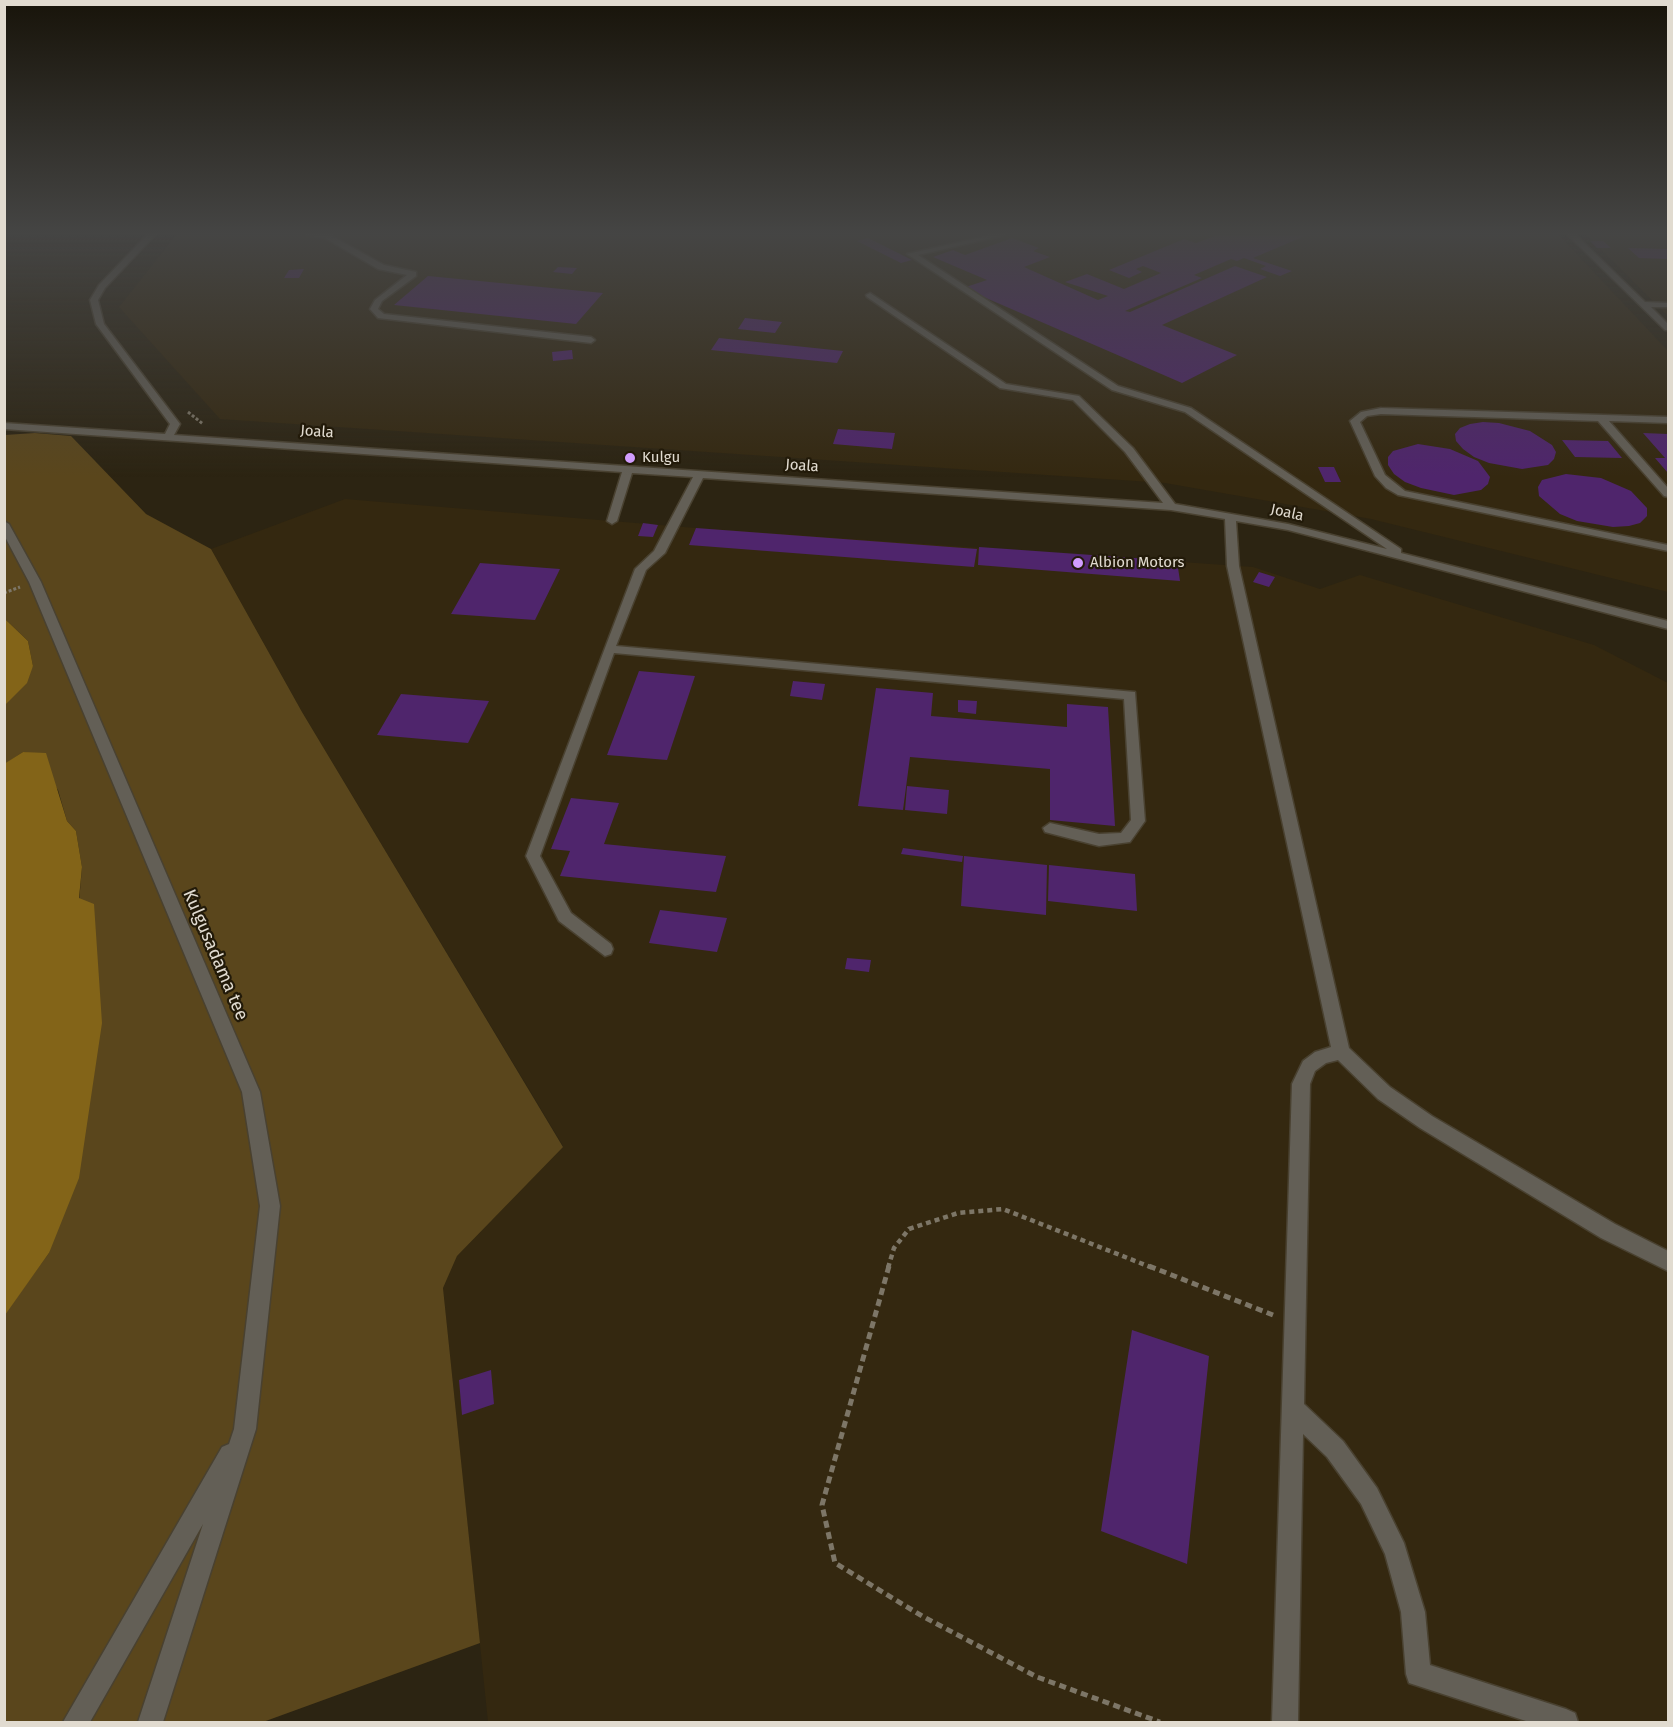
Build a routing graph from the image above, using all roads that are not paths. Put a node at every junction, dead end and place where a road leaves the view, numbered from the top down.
1 (98, 316) edge
2 (381, 316) edge
3 (900, 316) edge
4 (1004, 316) edge
5 (1656, 316) edge
6 (1668, 328) edge
7 (591, 340) dead end
8 (1601, 418) junction
9 (1668, 420) edge
10 (4, 426) edge
11 (169, 436) junction
12 (628, 469) junction
13 (700, 474) junction
14 (1668, 494) edge
15 (1171, 507) junction
16 (1230, 517) junction
17 (612, 521) dead end
18 (4, 524) edge
19 (1668, 548) edge
20 (1405, 557) junction
21 (1668, 625) edge
22 (609, 649) junction
23 (1050, 828) dead end
24 (605, 949) dead end
25 (1341, 1052) junction
26 (1668, 1261) edge
27 (1294, 1410) junction
28 (245, 1429) junction
29 (76, 1722) edge
30 (151, 1722) edge
31 (1285, 1722) edge
32 (1566, 1722) edge

1 - 11 street
2 - 7 street
3 - 15 street
4 - 20 street
5 - 6 street
8 - 9 street
8 - 14 street
8 - 19 street
10 - 11 street, Joala
11 - 12 street, Joala
12 - 13 street, Joala
12 - 17 street
13 - 15 street, Joala
13 - 22 street
15 - 16 street, Joala
16 - 20 street, Joala
16 - 25 street
18 - 28 street, Kulgusadama tee
20 - 21 street, Joala
22 - 23 street
22 - 24 street
25 - 26 street
25 - 27 street
27 - 31 street
27 - 32 street
28 - 29 street
28 - 30 street

